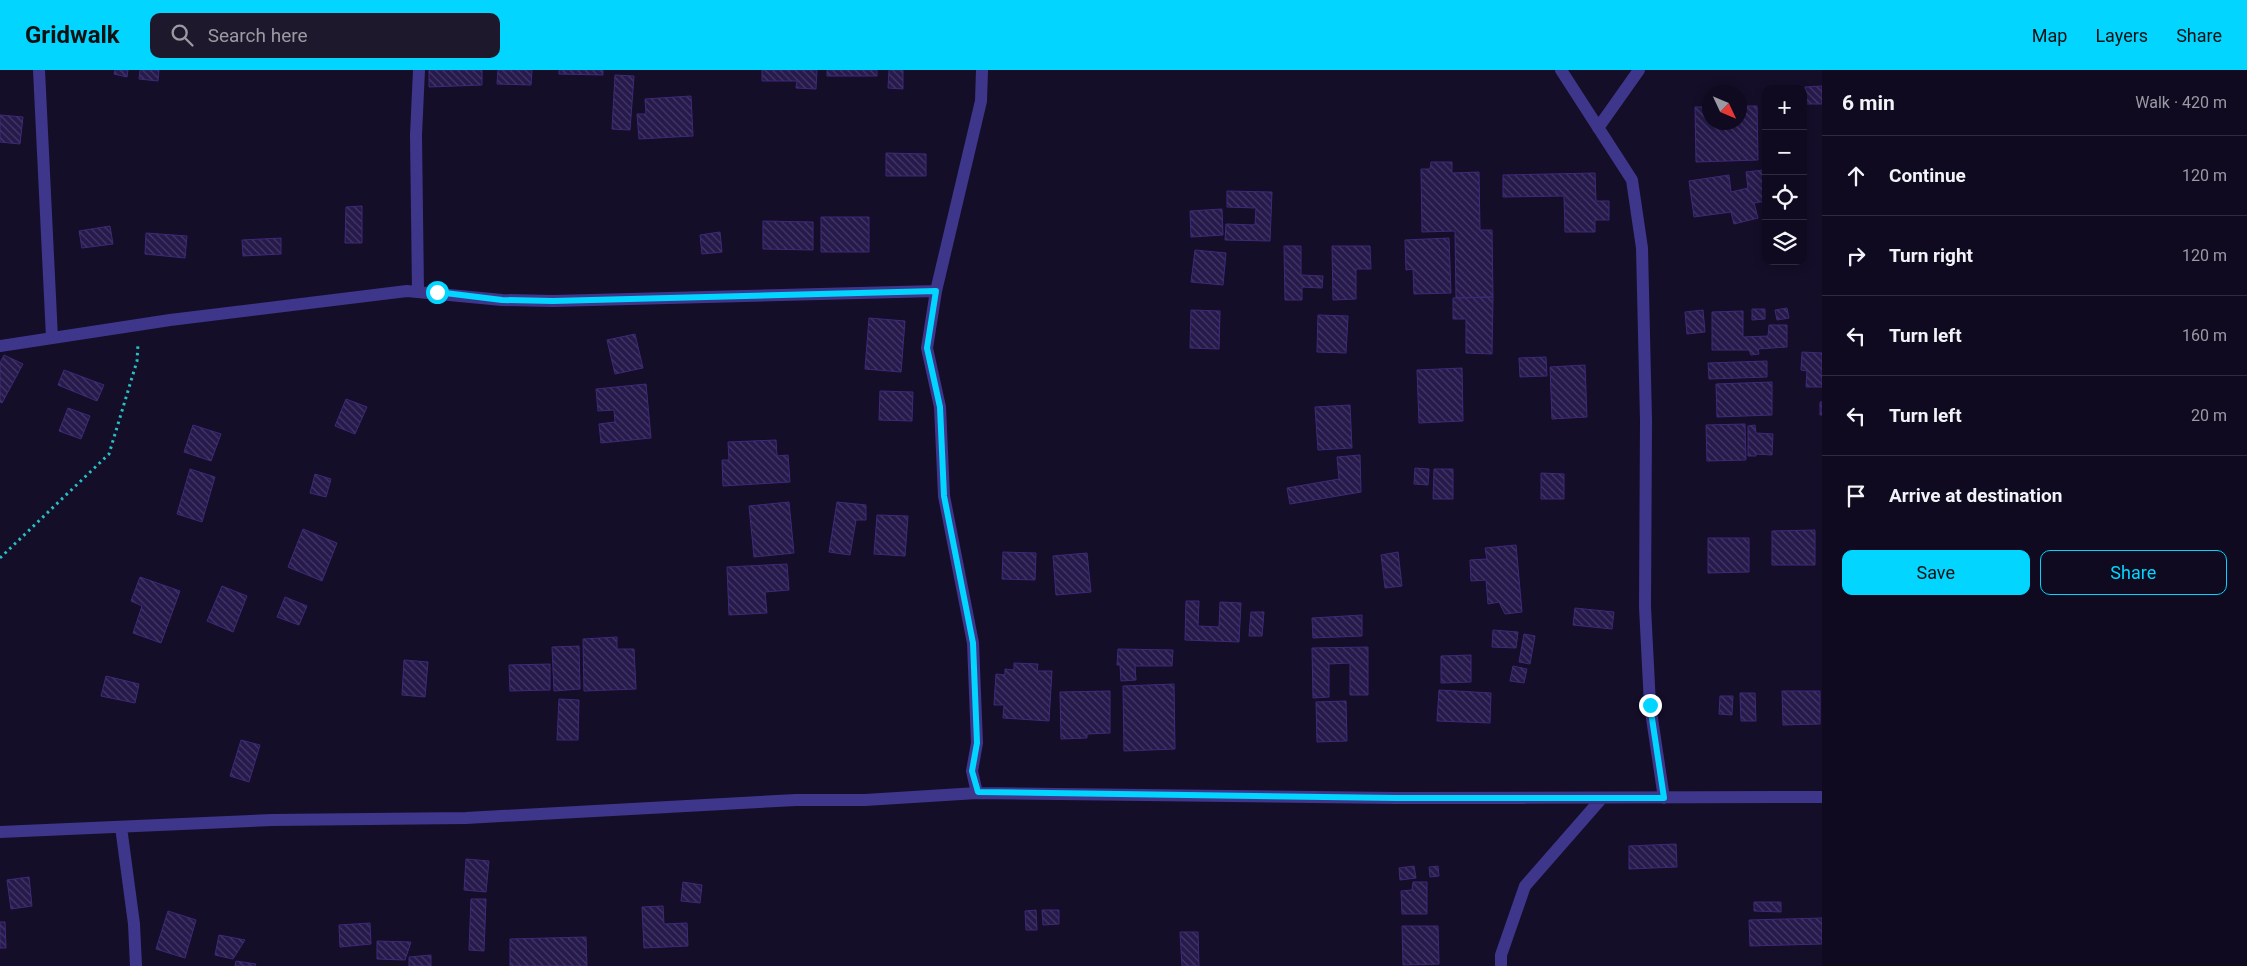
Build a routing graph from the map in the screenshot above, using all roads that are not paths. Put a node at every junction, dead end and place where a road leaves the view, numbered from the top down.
1 (39, 70) edge
2 (419, 70) edge
3 (982, 70) edge
4 (1561, 70) edge
5 (1639, 70) edge
6 (1598, 128) junction
7 (418, 291) junction
8 (936, 291) junction
9 (52, 338) junction
10 (0, 346) edge
11 (978, 792) junction
12 (1822, 797) edge
13 (1602, 798) junction
14 (1664, 798) junction
15 (121, 827) junction
16 (0, 832) edge
17 (1499, 962) edge
18 (136, 966) edge

1 - 9 street
2 - 7 street
3 - 8 street
4 - 6 street
5 - 6 street
6 - 14 street
7 - 8 street
7 - 9 street
8 - 11 street
9 - 10 street
11 - 13 street
11 - 15 street
12 - 14 street
13 - 14 street
13 - 17 street
15 - 16 street
15 - 18 street

